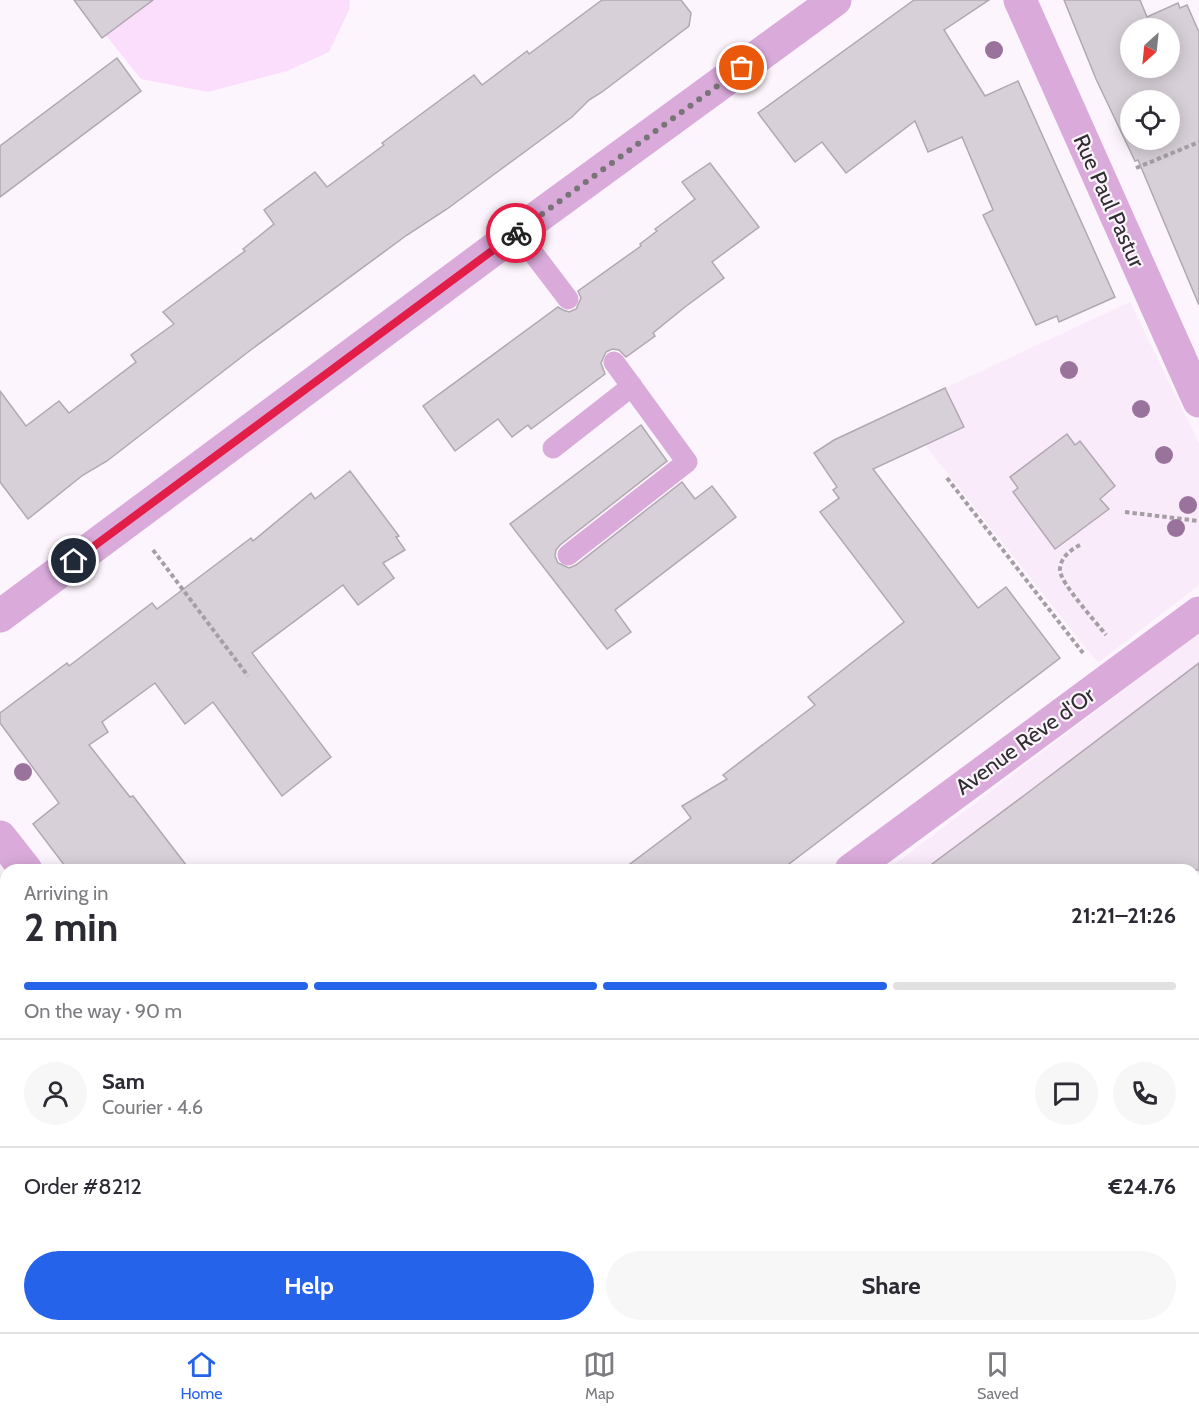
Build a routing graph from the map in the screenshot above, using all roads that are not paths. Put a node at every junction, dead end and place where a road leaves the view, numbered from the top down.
1 (835, 0) edge
2 (1020, 0) edge
3 (517, 232) junction
4 (568, 299) dead end
5 (614, 362) dead end
6 (633, 386) junction
7 (1199, 401) edge
8 (553, 448) dead end
9 (568, 555) dead end
10 (1199, 613) edge
11 (0, 616) edge
12 (0, 837) edge
13 (21, 864) edge
14 (859, 864) edge

1 - 3 street
2 - 7 street, Rue Paul Pastur
3 - 4 lane
3 - 11 street
5 - 6 lane
6 - 8 lane
6 - 9 lane
10 - 14 street, Avenue Rêve d'Or
12 - 13 street

